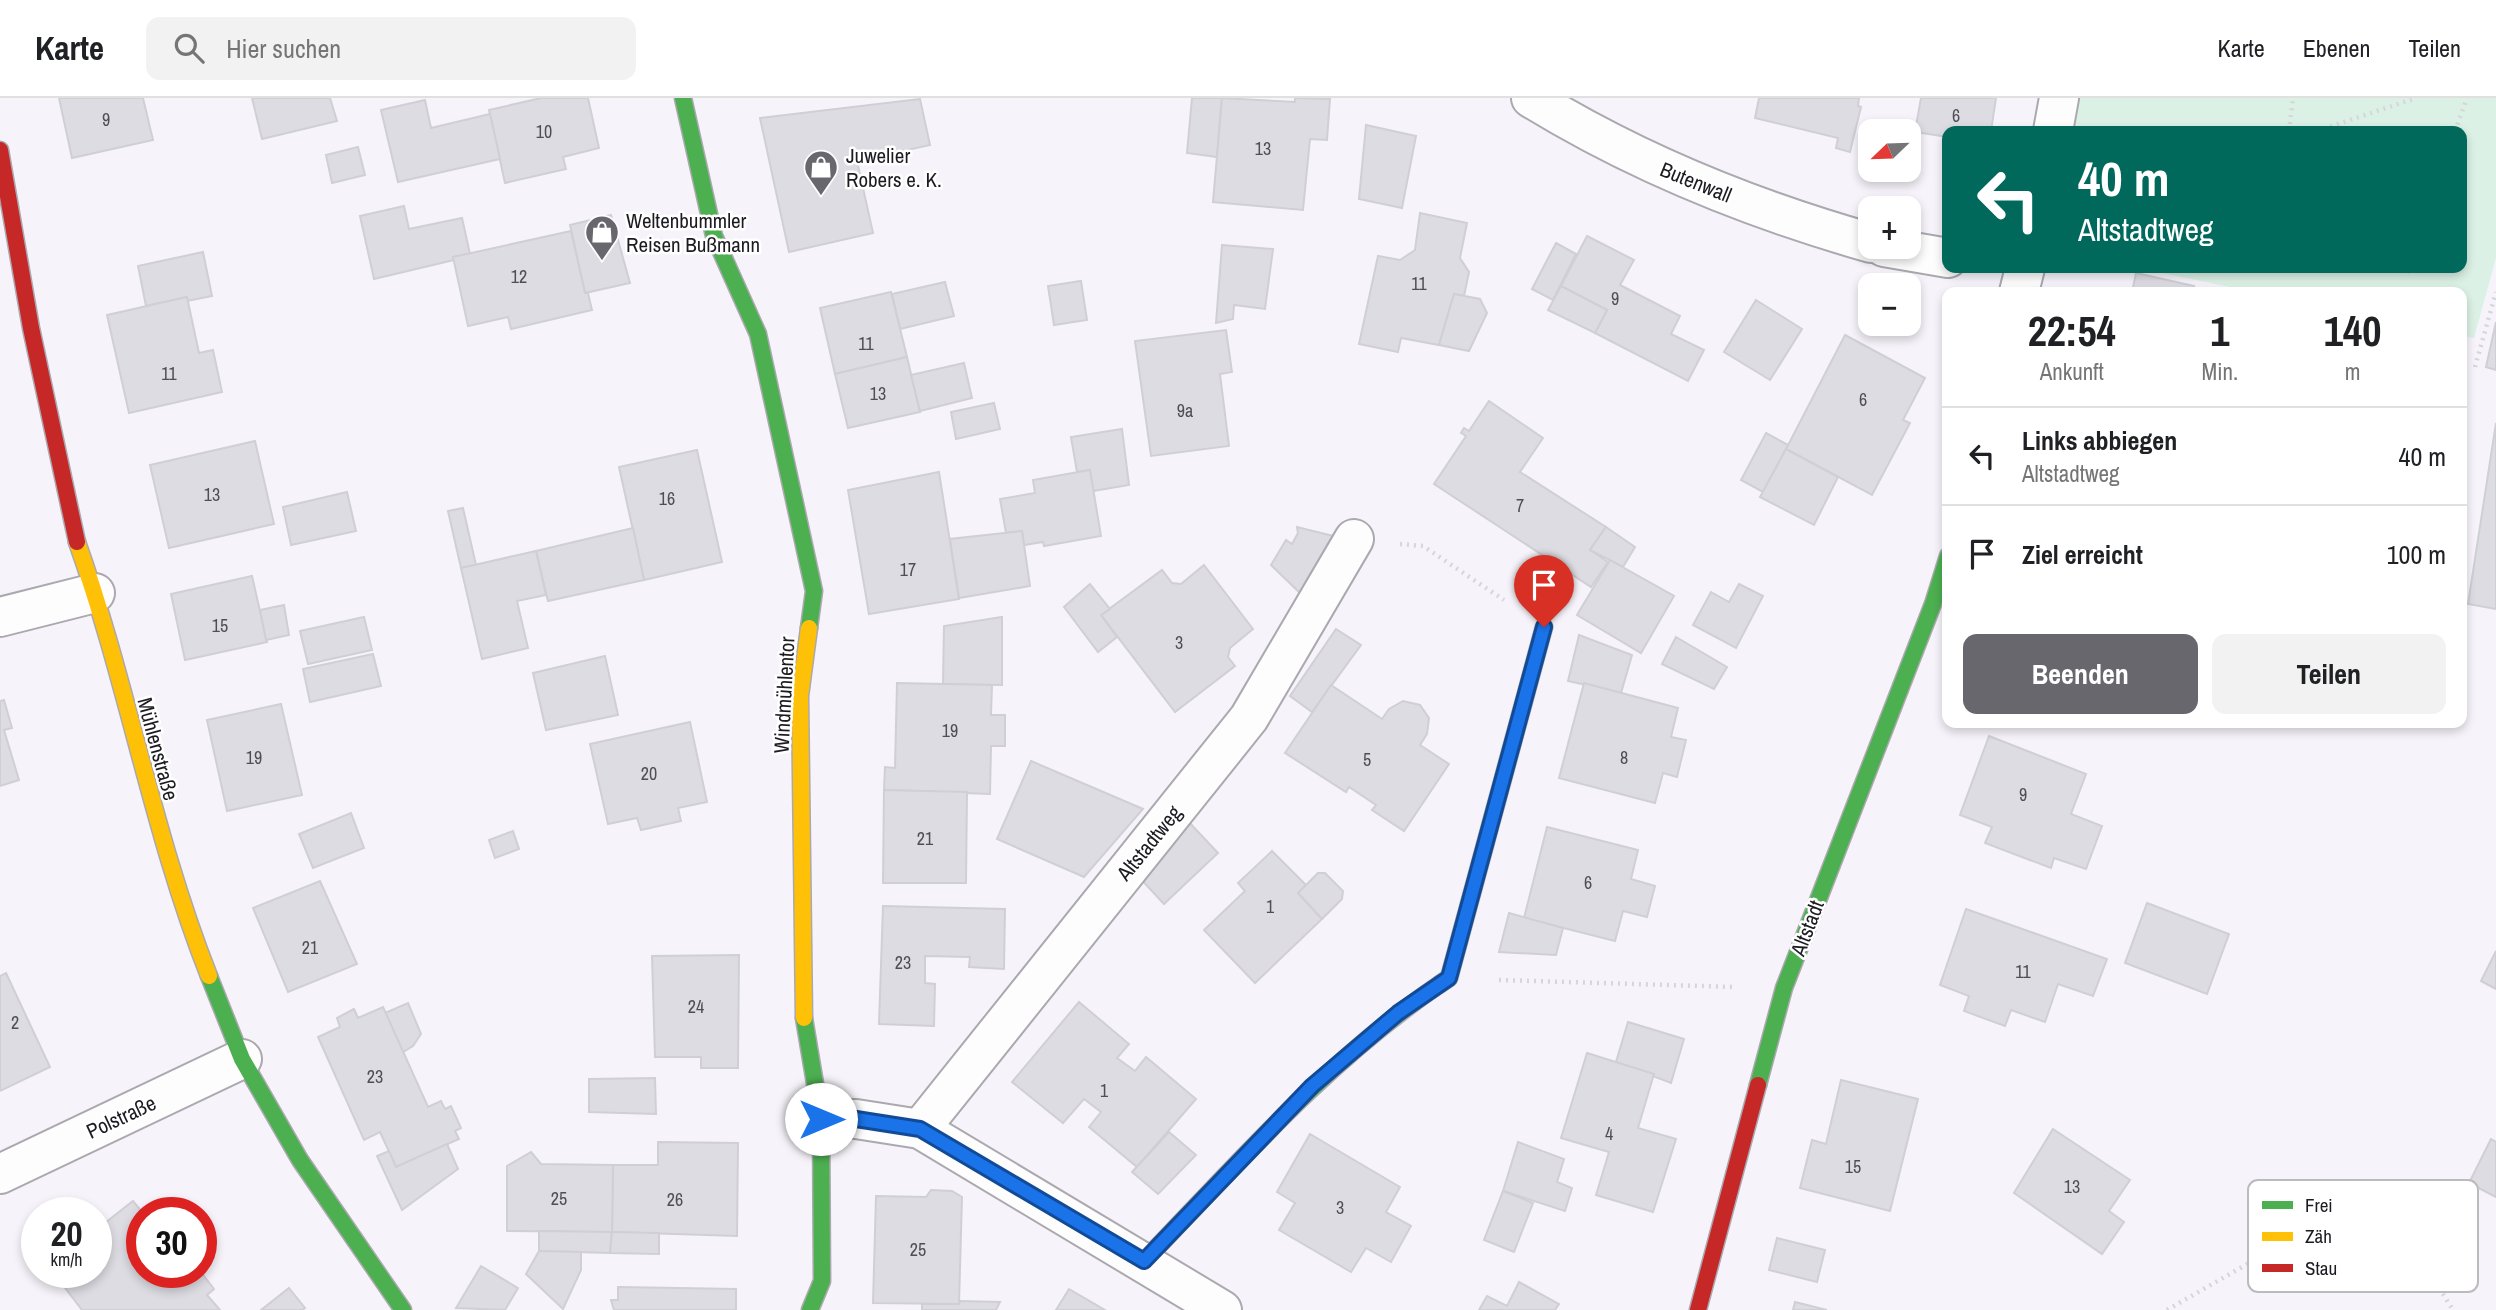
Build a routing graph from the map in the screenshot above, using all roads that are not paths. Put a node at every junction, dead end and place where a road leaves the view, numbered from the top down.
1 (683, 98) edge
2 (1531, 98) edge
3 (2059, 98) edge
4 (2054, 126) edge
5 (0, 150) edge
6 (1858, 239) edge
7 (1921, 253) edge
8 (1942, 257) edge
9 (1354, 540) road end
10 (1942, 575) edge
11 (95, 593) junction
12 (0, 617) edge
13 (1544, 627) road end
14 (242, 1059) junction
15 (821, 1119) junction
16 (920, 1129) junction
17 (0, 1174) edge
18 (1144, 1261) junction
19 (403, 1310) edge
20 (810, 1310) edge
21 (1222, 1310) edge
22 (1698, 1310) edge

1 - 15 street, Windmühlentor
2 - 6 street, Butenwall
3 - 4 street
5 - 11 street, Mühlenstraße
7 - 8 street
9 - 16 street, Altstadtweg
10 - 22 street, Altstadt
11 - 12 street
11 - 14 street, Mühlenstraße
13 - 18 street
14 - 17 street, Polstraße
14 - 19 street, Mühlenstraße
15 - 16 street
15 - 20 street, Windmühlentor
16 - 18 street
18 - 21 street

